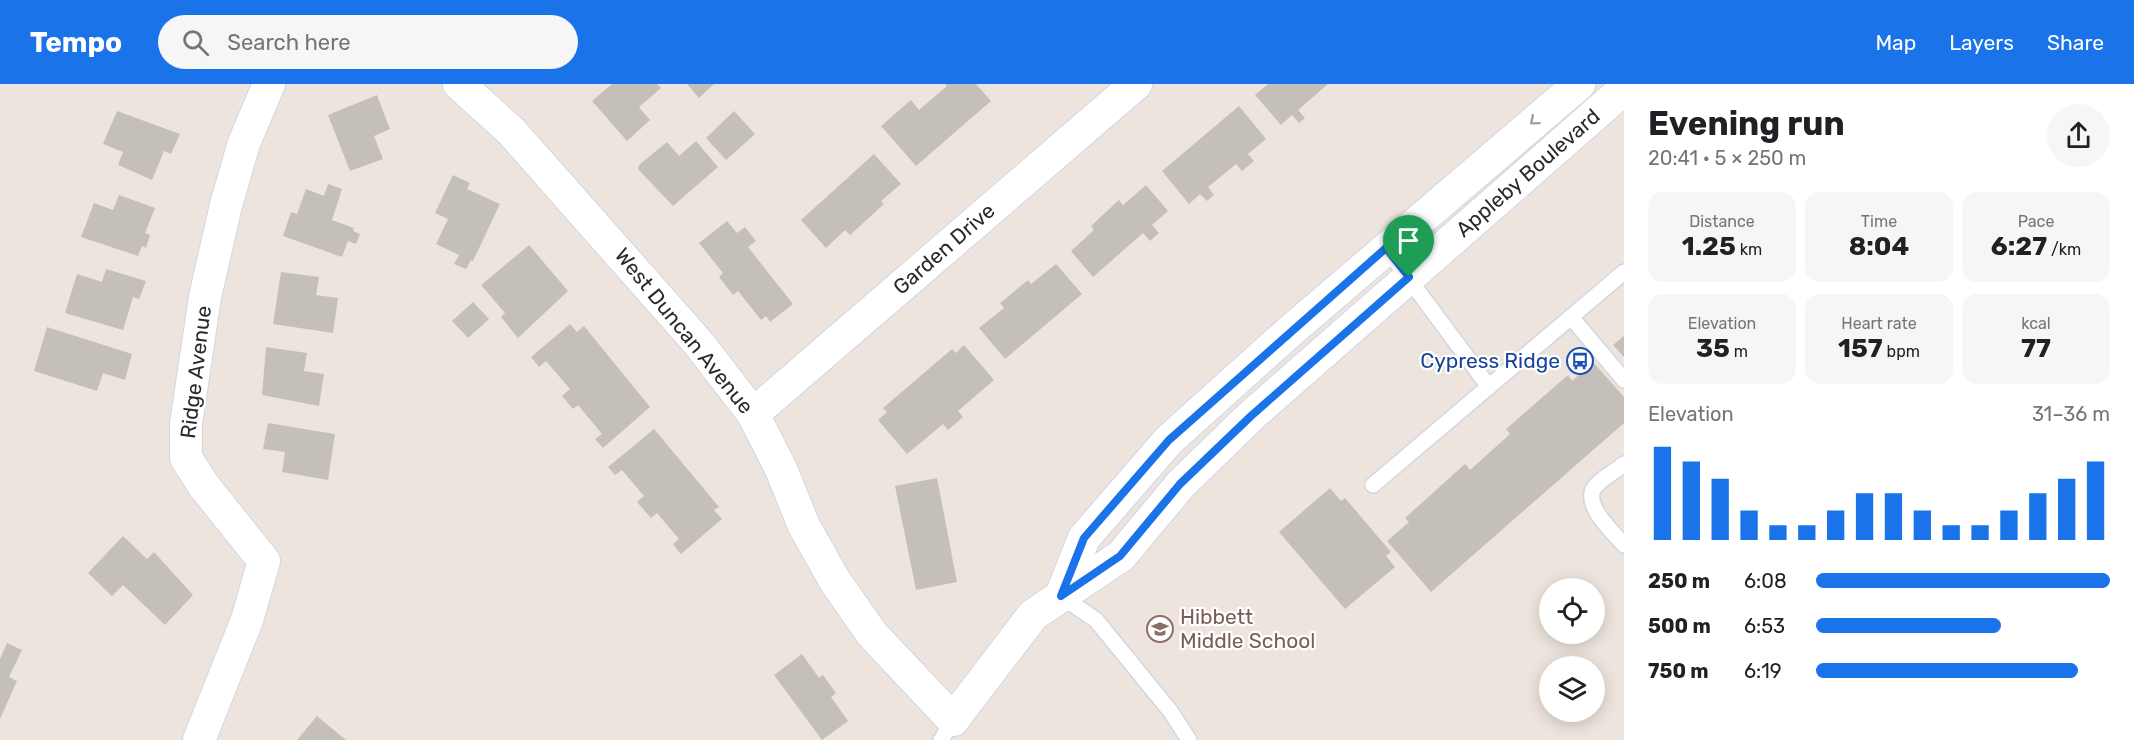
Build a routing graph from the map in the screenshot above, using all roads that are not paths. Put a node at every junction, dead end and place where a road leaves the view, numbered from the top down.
1 (269, 84) edge
2 (459, 84) edge
3 (1136, 84) edge
4 (1579, 84) edge
5 (1624, 89) edge
6 (1386, 248) junction
7 (1624, 272) edge
8 (1409, 277) junction
9 (1571, 317) junction
10 (1624, 380) edge
11 (1489, 387) junction
12 (753, 414) junction
13 (1624, 464) edge
14 (1373, 485) dead end
15 (1624, 544) edge
16 (1061, 596) junction
17 (947, 730) edge
18 (199, 740) edge
19 (1190, 740) edge

1 - 18 street, Ridge Avenue
2 - 12 street, West Duncan Avenue
3 - 12 street, Garden Drive
4 -> 6 street, Appleby Boulevard
5 - 8 street, Appleby Boulevard
6 - 8 lane
6 - 16 street, Appleby Boulevard
7 - 9 lane
8 - 11 lane
8 - 16 street, Appleby Boulevard
9 - 10 lane
9 - 11 lane
11 - 14 lane
12 - 17 street, West Duncan Avenue
13 - 15 lane
16 - 17 street, Appleby Boulevard
16 - 19 lane

